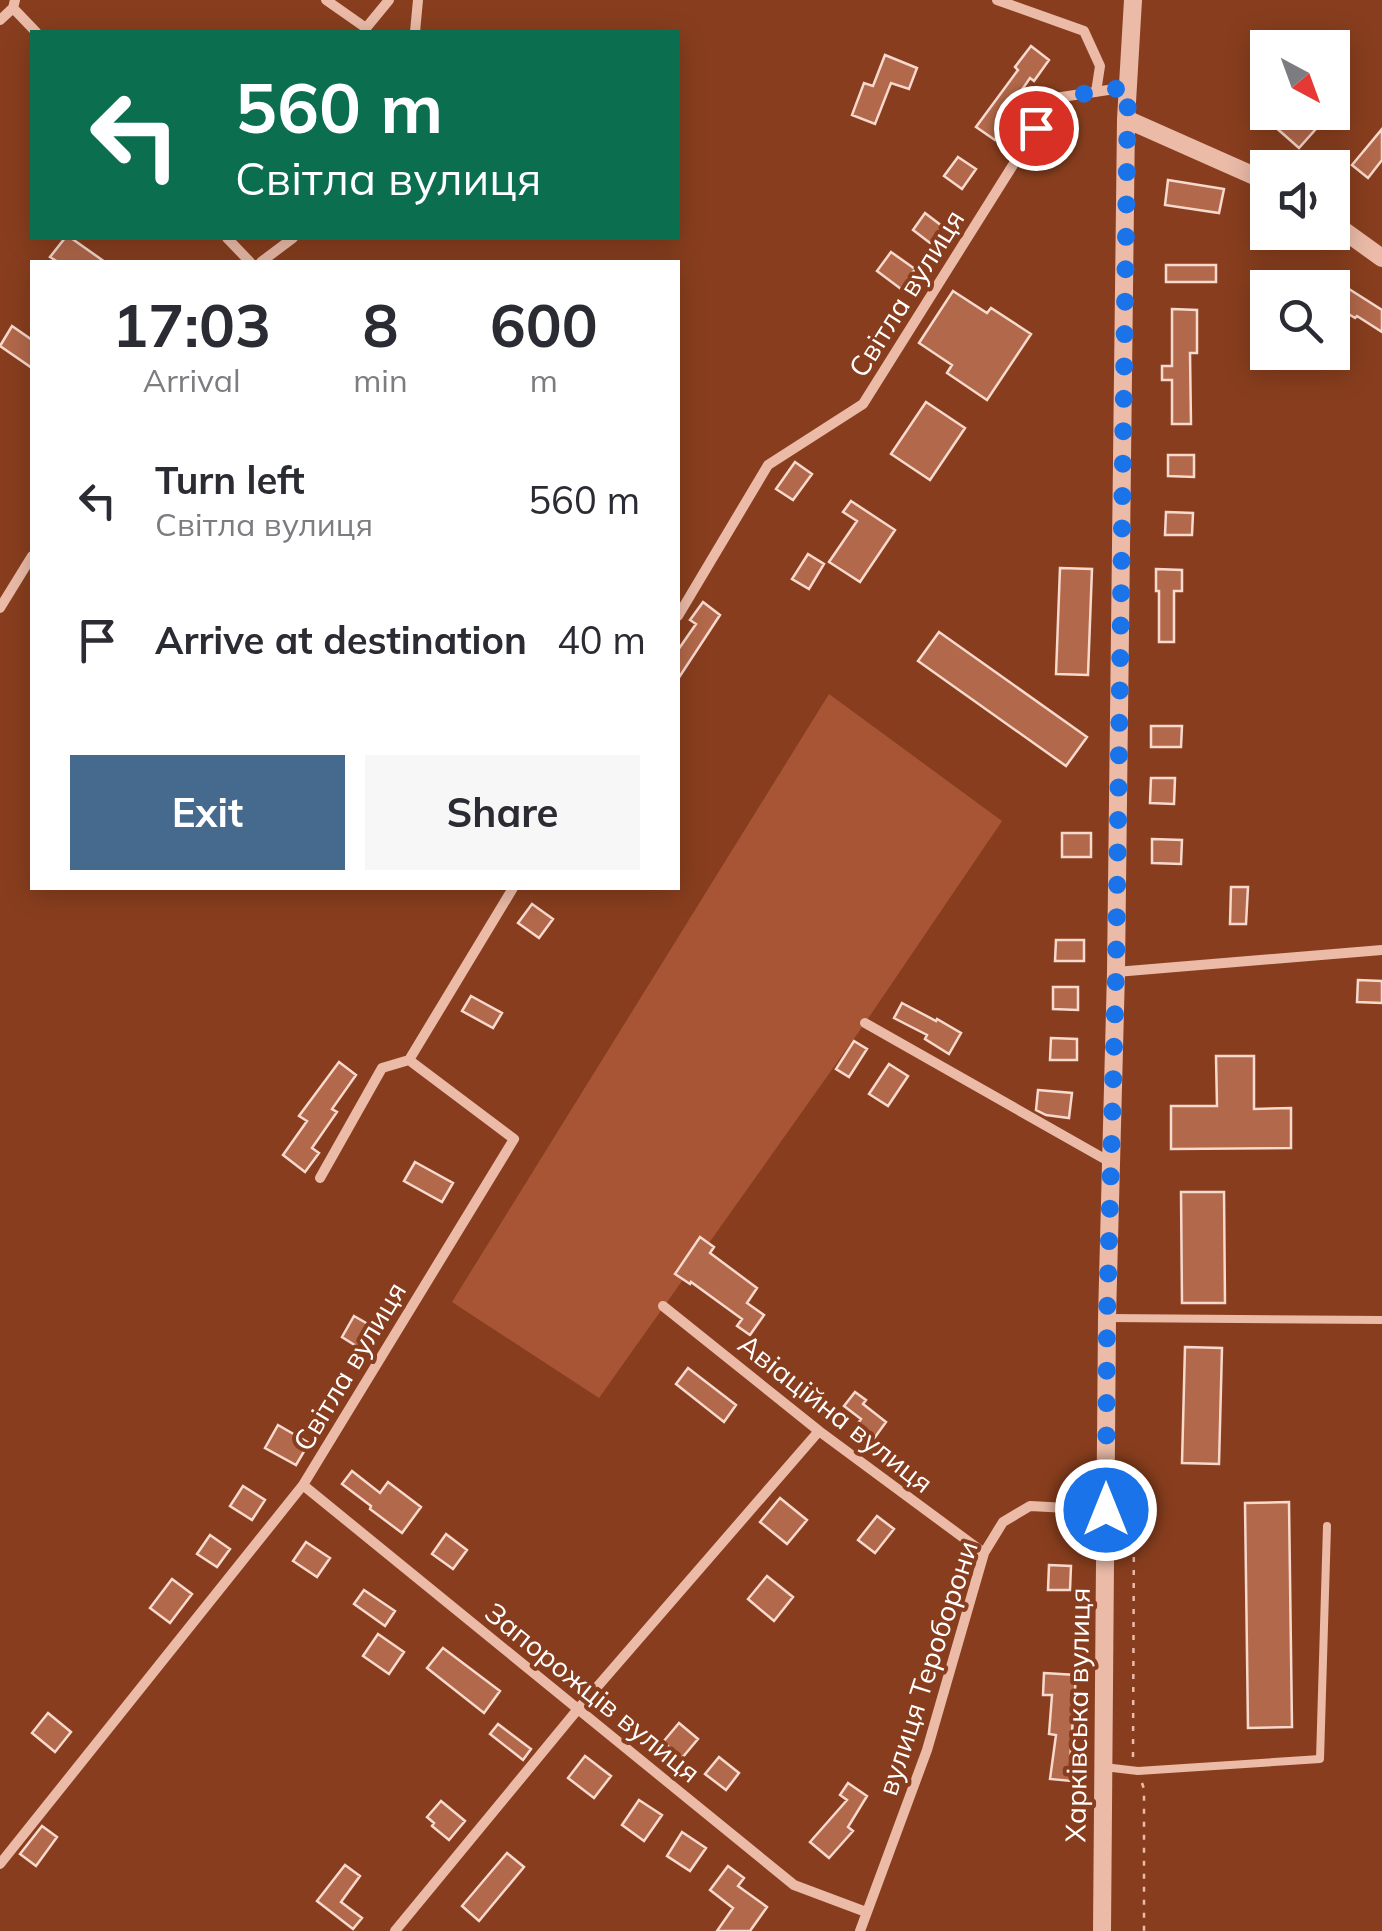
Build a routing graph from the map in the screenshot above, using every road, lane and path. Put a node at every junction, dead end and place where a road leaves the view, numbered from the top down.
1 (326, 0) edge
2 (389, 0) edge
3 (418, 0) edge
4 (997, 0) edge
5 (1132, 0) edge
6 (14, 4) edge
7 (0, 20) edge
8 (34, 30) edge
9 (415, 30) edge
10 (1128, 87) junction
11 (1096, 92) junction
12 (1126, 119) junction
13 (1250, 174) edge
14 (1350, 235) edge
15 (229, 240) edge
16 (291, 240) edge
17 (1382, 258) edge
18 (248, 260) edge
19 (264, 260) edge
20 (30, 559) edge
21 (0, 608) edge
22 (680, 613) edge
23 (513, 890) edge
24 (1382, 950) edge
25 (1116, 972) junction
26 (865, 1024) dead end
27 (409, 1060) junction
28 (1110, 1162) junction
29 (320, 1178) dead end
30 (663, 1306) dead end
31 (1107, 1318) junction
32 (1382, 1320) edge
33 (819, 1432) junction
34 (303, 1485) junction
35 (1106, 1510) junction
36 (1134, 1517) dead end
37 (1326, 1526) dead end
38 (984, 1553) junction
39 (578, 1709) junction
40 (1104, 1767) junction
41 (1138, 1771) junction
42 (0, 1864) edge
43 (866, 1912) junction
44 (395, 1931) edge
45 (860, 1931) edge
46 (1102, 1931) edge
47 (1144, 1931) edge

1 - 2 street
3 - 9 street
4 - 11 street
5 - 10 street, Харківська вулиця
6 - 7 street
6 - 8 street
10 - 11 street, Світла вулиця
10 - 12 street, Харківська вулиця
11 - 22 street, Світла вулиця
12 - 13 street
12 - 25 street, Харківська вулиця
14 - 17 street
15 - 18 street
16 - 19 street
20 - 21 street
23 - 27 street
24 - 25 street
25 - 28 street, Харківська вулиця
26 - 28 street
27 - 29 street
27 - 34 street, Світла вулиця
28 - 31 street, Харківська вулиця
30 - 33 street, Авіаційна вулиця
31 - 32 lane
31 - 35 street, Харківська вулиця
33 - 38 street, Авіаційна вулиця
33 - 39 street
34 - 39 street, Запорожців вулиця
34 - 42 street, Світла вулиця
35 - 38 street, вулиця Тероборони
35 - 40 street, Харківська вулиця
36 - 41 path
37 - 41 lane
38 - 43 street, вулиця Тероборони
39 - 43 street, Запорожців вулиця
39 - 44 street
40 - 41 lane
40 - 46 street, Харківська вулиця
41 - 47 path
43 - 45 street, вулиця Тероборони

